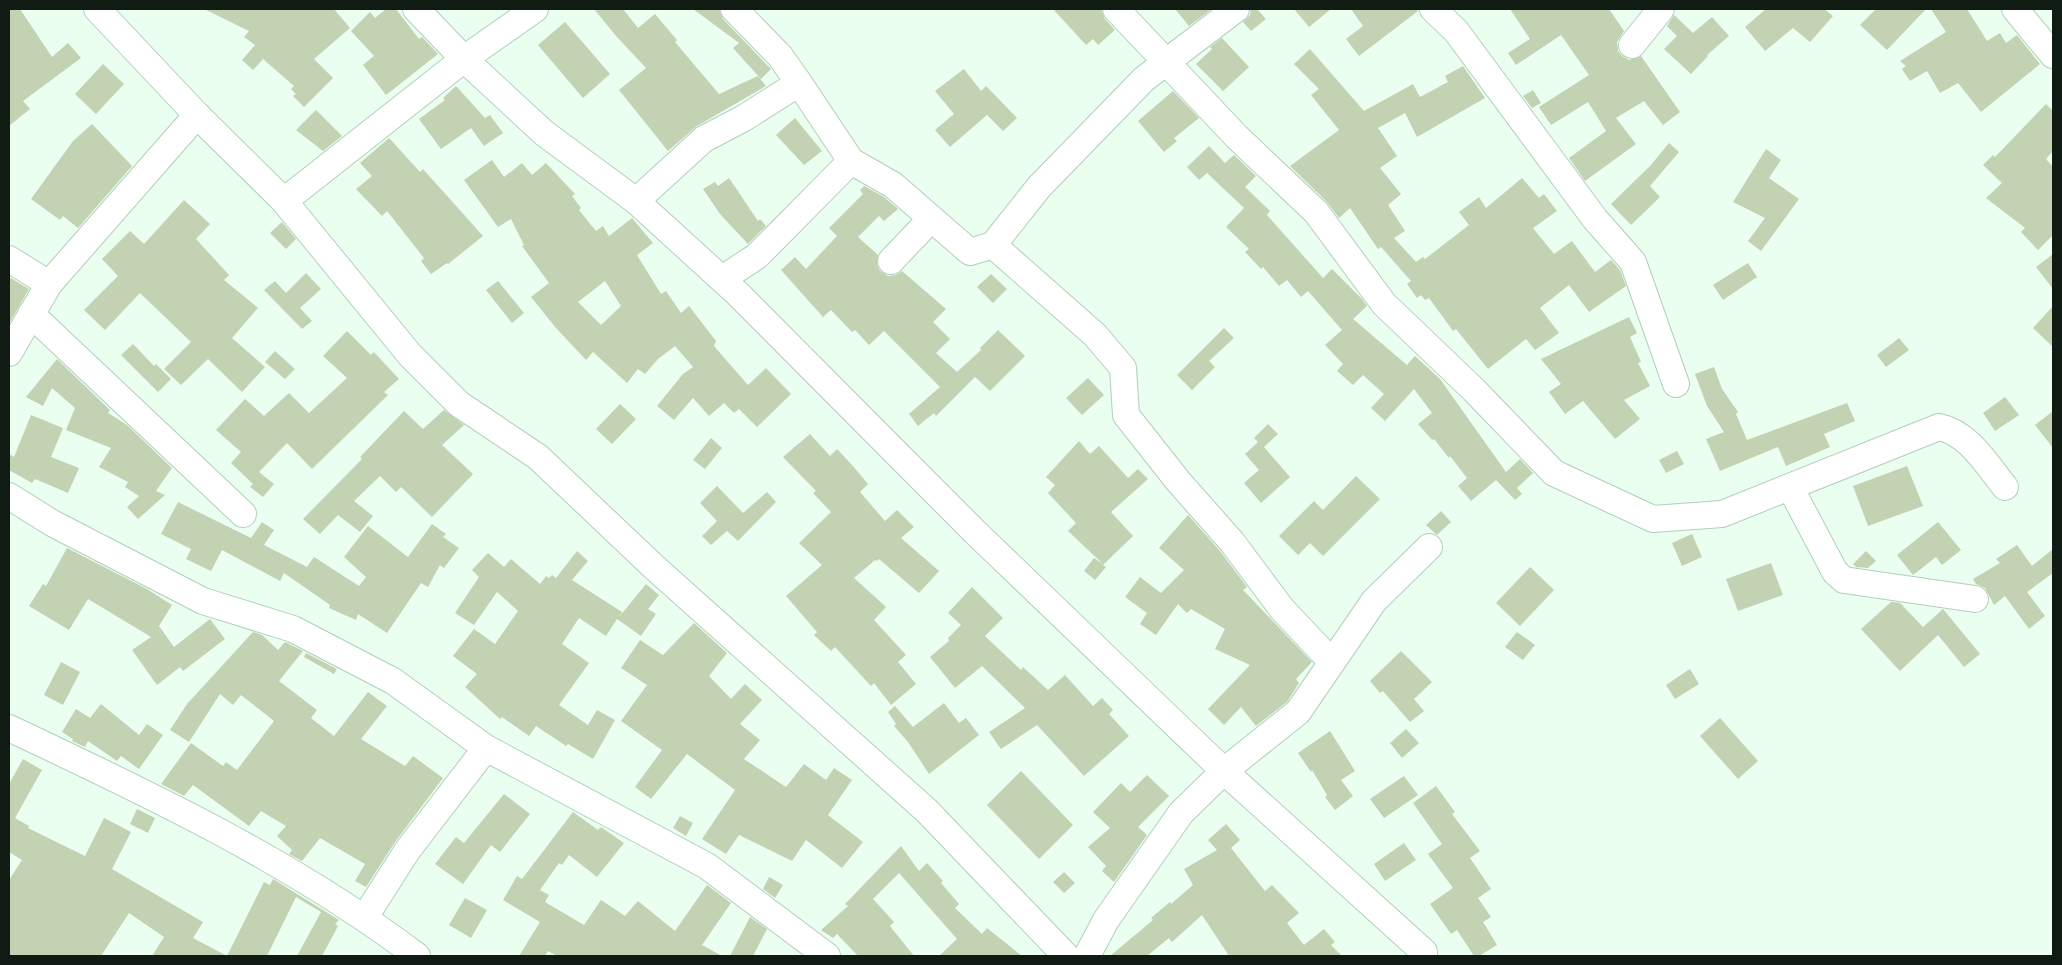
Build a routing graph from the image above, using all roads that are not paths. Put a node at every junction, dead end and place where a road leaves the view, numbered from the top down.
1 (97, 9) edge
2 (416, 9) edge
3 (534, 9) edge
4 (734, 9) edge
5 (1116, 9) edge
6 (1236, 9) edge
7 (1433, 9) edge
8 (1661, 9) edge
9 (2015, 9) edge
10 (1632, 44) dead end
11 (2053, 55) edge
12 (464, 59) junction
13 (1166, 63) junction
14 (799, 83) junction
15 (197, 115) junction
16 (851, 161) junction
17 (284, 201) junction
18 (636, 201) junction
19 (930, 220) junction
20 (993, 245) junction
21 (9, 259) edge
22 (891, 260) dead end
23 (722, 279) junction
24 (49, 284) junction
25 (31, 314) junction
26 (9, 353) edge
27 (1676, 384) dead end
28 (1790, 487) junction
29 (2005, 487) dead end
30 (9, 496) edge
31 (243, 514) dead end
32 (1430, 547) dead end
33 (1975, 599) dead end
34 (1332, 662) junction
35 (9, 728) edge
36 (486, 748) junction
37 (1224, 771) junction
38 (366, 917) junction
39 (1424, 952) dead end
40 (417, 956) edge
41 (828, 956) edge
42 (1066, 956) edge
43 (1087, 956) edge

1 - 15 street
2 - 12 street
3 - 12 street
4 - 14 street
5 - 13 street
6 - 13 street
7 - 27 street
8 - 10 street
9 - 11 street
12 - 17 street
12 - 18 street
13 - 20 street
13 - 28 street
14 - 16 street
14 - 18 street
15 - 17 street
15 - 24 street
16 - 19 street
16 - 23 street
17 - 42 street
18 - 23 street
19 - 20 street
19 - 22 street
20 - 34 street
21 - 24 street
23 - 37 street
24 - 25 street
25 - 26 street
25 - 31 street
28 - 29 street
28 - 33 street
30 - 36 street
32 - 34 street
34 - 37 street
35 - 38 street
36 - 38 street
36 - 41 street
37 - 39 street
37 - 43 street
38 - 40 street

